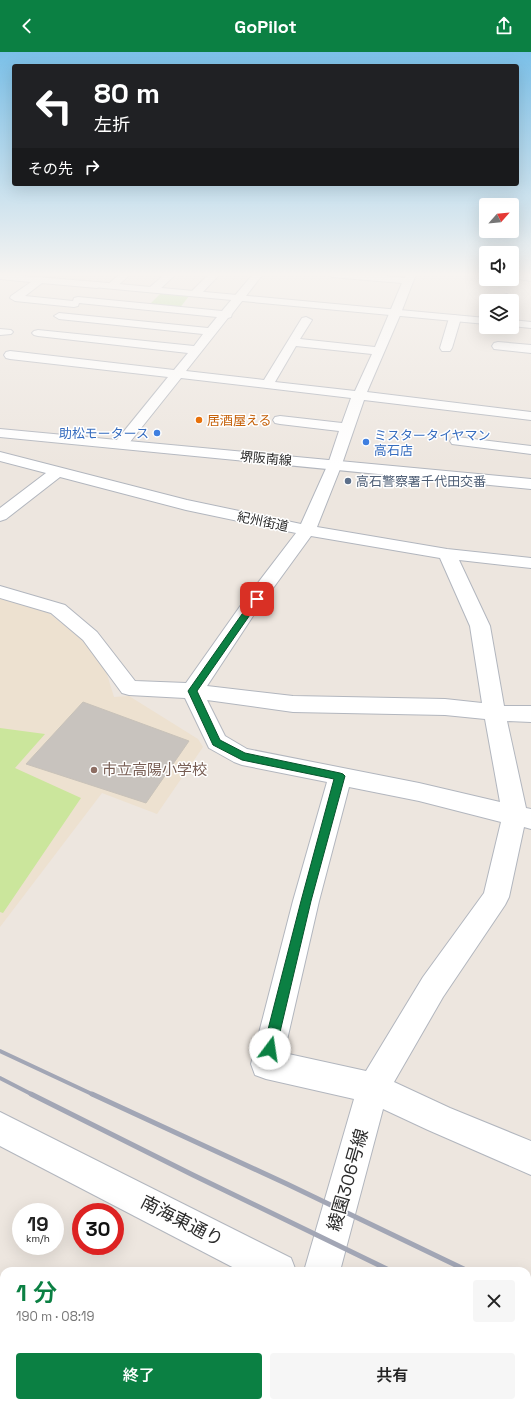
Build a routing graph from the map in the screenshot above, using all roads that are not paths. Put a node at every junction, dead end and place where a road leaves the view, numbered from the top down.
1 (33, 337) edge
2 (78, 337) edge
3 (208, 337) edge
4 (296, 337) edge
5 (385, 337) edge
6 (451, 337) edge
7 (293, 342) junction
8 (498, 346) dead end
9 (446, 348) dead end
10 (531, 349) edge
11 (197, 350) junction
12 (379, 351) junction
13 (5, 358) edge
14 (176, 375) junction
15 (267, 385) junction
16 (359, 395) junction
17 (531, 416) edge
18 (280, 420) dead end
19 (348, 428) junction
20 (0, 433) edge
21 (457, 440) dead end
22 (121, 444) junction
23 (531, 450) edge
24 (0, 456) edge
25 (335, 464) junction
26 (58, 471) junction
27 (531, 484) edge
28 (0, 516) edge
29 (307, 530) junction
30 (447, 554) junction
31 (531, 564) edge
32 (0, 592) edge
33 (192, 691) junction
34 (494, 711) junction
35 (531, 714) edge
36 (340, 776) junction
37 (523, 817) edge
38 (373, 1088) junction
39 (0, 1128) edge
40 (531, 1158) edge
41 (270, 1267) edge
42 (323, 1267) edge

1 - 13 street
2 - 11 street
3 - 11 street
4 - 7 street
5 - 12 street
6 - 9 street
7 - 12 street
7 - 15 street
8 - 10 street
11 - 14 street
12 - 16 street
13 - 14 street
14 - 15 street
14 - 22 street
15 - 16 street
16 - 17 street
16 - 19 street
18 - 19 street
19 - 25 street
20 - 22 street, 堺阪南線
21 - 23 street
22 - 25 street, 堺阪南線
24 - 26 street, 紀州街道
25 - 27 street, 堺阪南線
25 - 29 street
26 - 28 street
26 - 29 street, 紀州街道
29 - 30 street, 紀州街道
29 - 33 street
30 - 31 street, 紀州街道
30 - 34 street
32 - 33 street
33 - 34 street
33 - 36 street
34 - 35 street
34 - 37 street
36 - 37 street
36 - 38 street
37 - 38 street, 綾園306号線
38 - 40 street
38 - 42 street, 綾園306号線
39 - 41 street, 南海東通り

